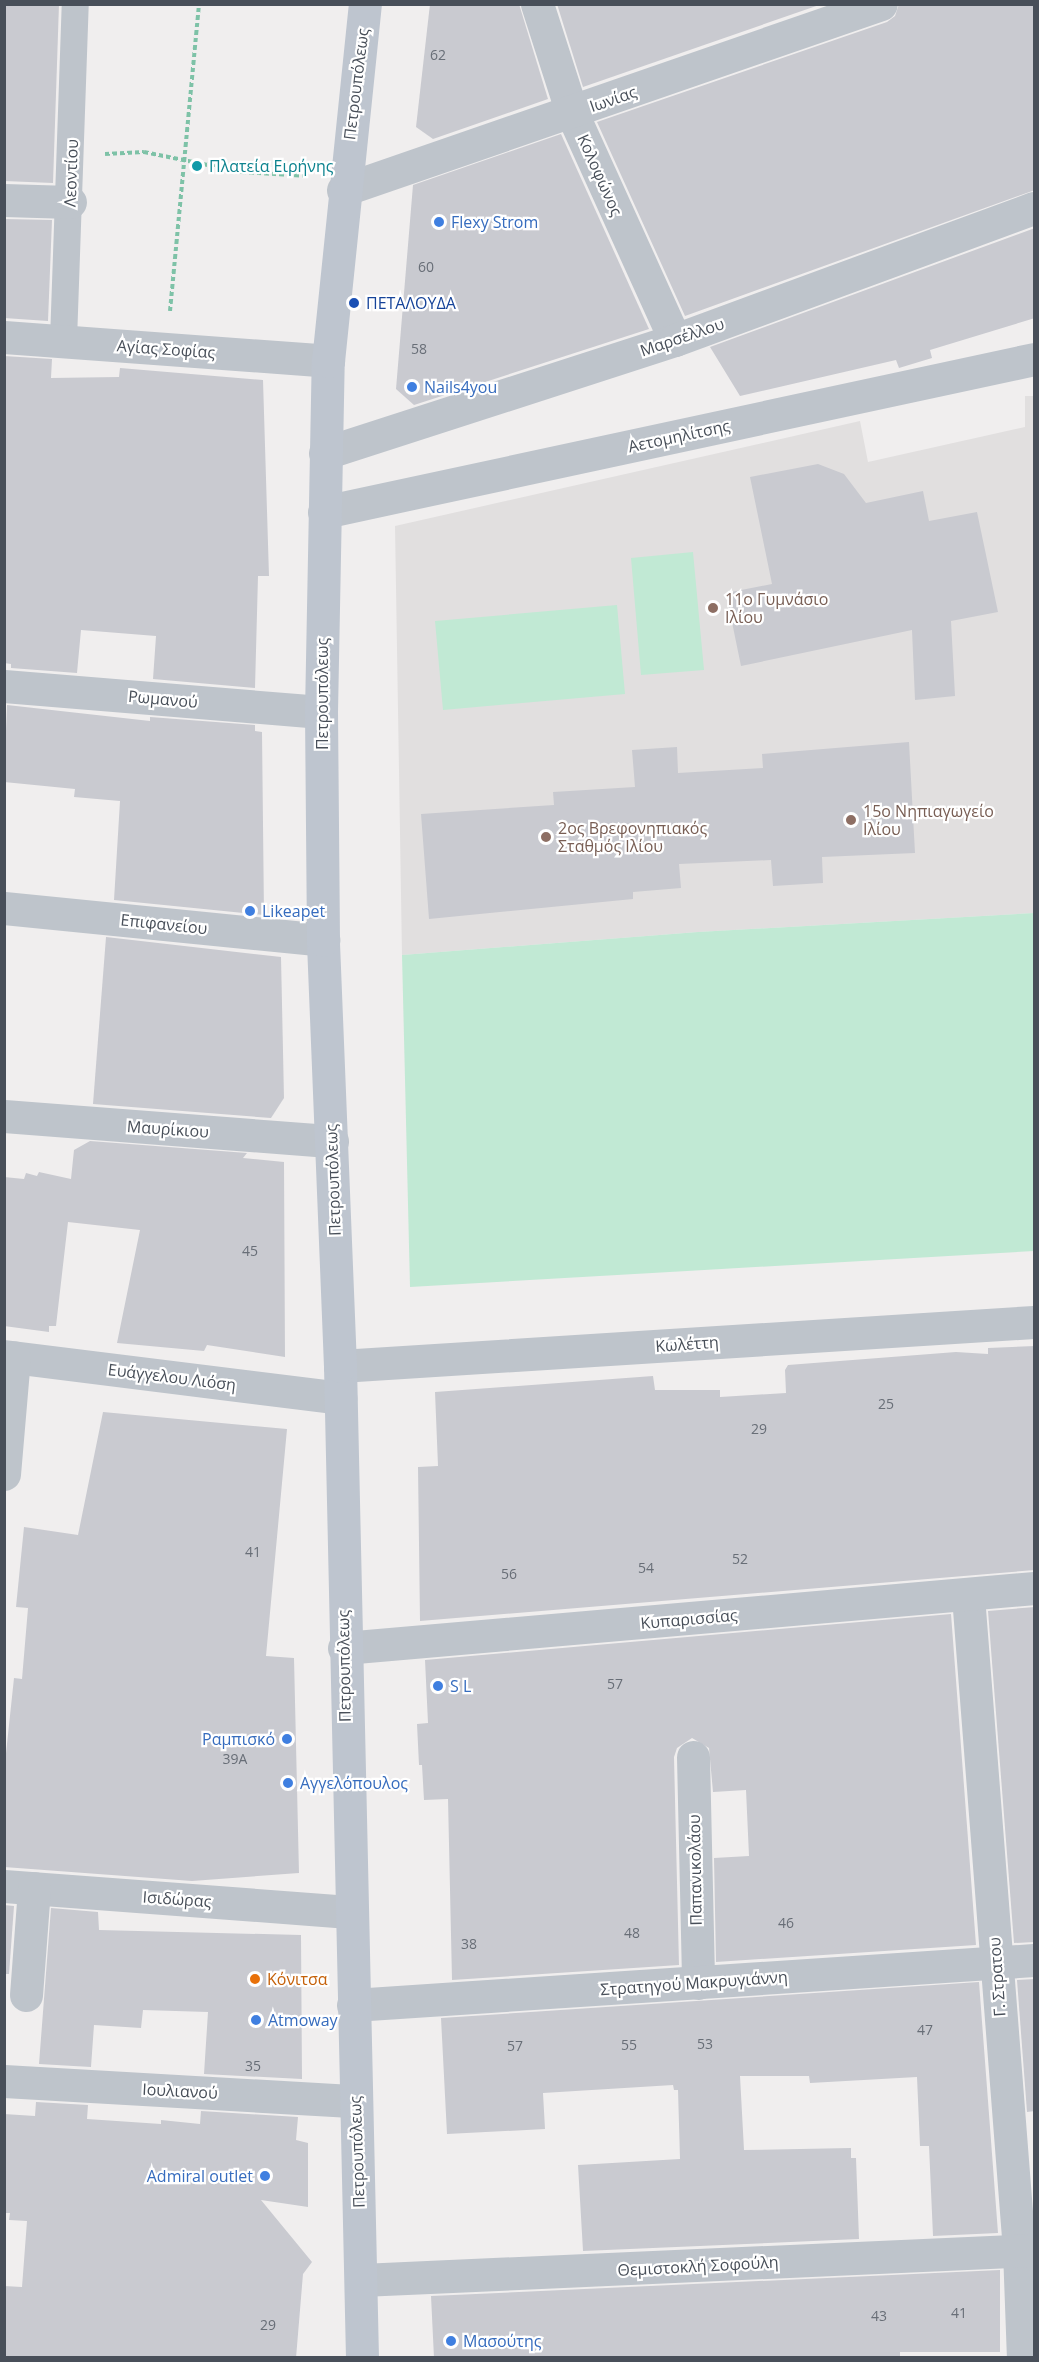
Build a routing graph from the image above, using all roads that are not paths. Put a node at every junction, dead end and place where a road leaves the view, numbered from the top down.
1 (75, 4) edge
2 (365, 4) edge
3 (537, 4) edge
4 (881, 4) edge
5 (572, 113) junction
6 (344, 184) junction
7 (4, 200) edge
8 (70, 202) junction
9 (1035, 208) edge
10 (4, 337) edge
11 (63, 340) junction
12 (675, 340) junction
13 (1035, 359) edge
14 (328, 361) junction
15 (325, 453) junction
16 (324, 512) junction
17 (4, 686) edge
18 (321, 712) junction
19 (4, 908) edge
20 (323, 940) junction
21 (4, 1116) edge
22 (332, 1141) junction
23 (1035, 1322) edge
24 (9, 1357) edge
25 (340, 1366) junction
26 (340, 1398) junction
27 (4, 1474) edge
28 (1035, 1588) edge
29 (968, 1596) junction
30 (344, 1648) junction
31 (693, 1757) dead end
32 (19, 1887) edge
33 (349, 1912) junction
34 (1035, 1960) edge
35 (996, 1963) junction
36 (698, 1983) junction
37 (26, 1995) dead end
38 (353, 2005) junction
39 (4, 2081) edge
40 (355, 2101) junction
41 (1027, 2250) edge
42 (361, 2280) junction
43 (362, 2358) edge
44 (1023, 2358) edge

1 - 8 street, Λεοντίου
2 - 6 main road, Πετρουπόλεως
3 - 5 street, Κολοφώνος
4 - 5 street, Ιωνίας
5 - 6 street, Ιωνίας
5 - 12 street, Κολοφώνος
6 - 14 main road, Πετρουπόλεως
7 - 8 street
8 - 11 street, Λεοντίου
9 - 12 street, Μαρσέλλου
10 - 11 street, Αγίας Σοφίας
11 - 14 street, Αγίας Σοφίας
12 - 15 street, Μαρσέλλου
13 - 16 street, Αετομηλίτσης
14 - 15 main road, Πετρουπόλεως
15 - 16 main road, Πετρουπόλεως
16 - 18 main road, Πετρουπόλεως
17 - 18 street, Ρωμανού
18 - 20 main road, Πετρουπόλεως
19 - 20 street, Επιφανείου
20 - 22 main road, Πετρουπόλεως
21 - 22 street, Μαυρίκιου
22 - 25 main road, Πετρουπόλεως
23 - 25 street, Κωλέττη
24 - 26 street, Ευάγγελου Λιόση
24 - 27 street
25 - 26 main road, Πετρουπόλεως
26 - 30 main road, Πετρουπόλεως
28 - 29 street, Κυπαρισσίας
29 - 30 street, Κυπαρισσίας
29 - 35 street, Γ. Στρατου
30 - 33 main road, Πετρουπόλεως
31 - 36 street, Παπανικολάου
32 - 33 street, Ισιδώρας
32 - 37 street
33 - 38 main road, Πετρουπόλεως
34 - 35 street, Στρατηγού Μακρυγιάννη
35 - 36 street, Στρατηγού Μακρυγιάννη
35 - 41 street, Γ. Στρατου
36 - 38 street, Στρατηγού Μακρυγιάννη
38 - 40 main road, Πετρουπόλεως
39 - 40 street, Ιουλιανού
40 - 42 main road, Πετρουπόλεως
41 - 42 street, Θεμιστοκλή Σοφούλη
41 - 44 street, Γ. Στρατου
42 - 43 main road, Πετρουπόλεως

